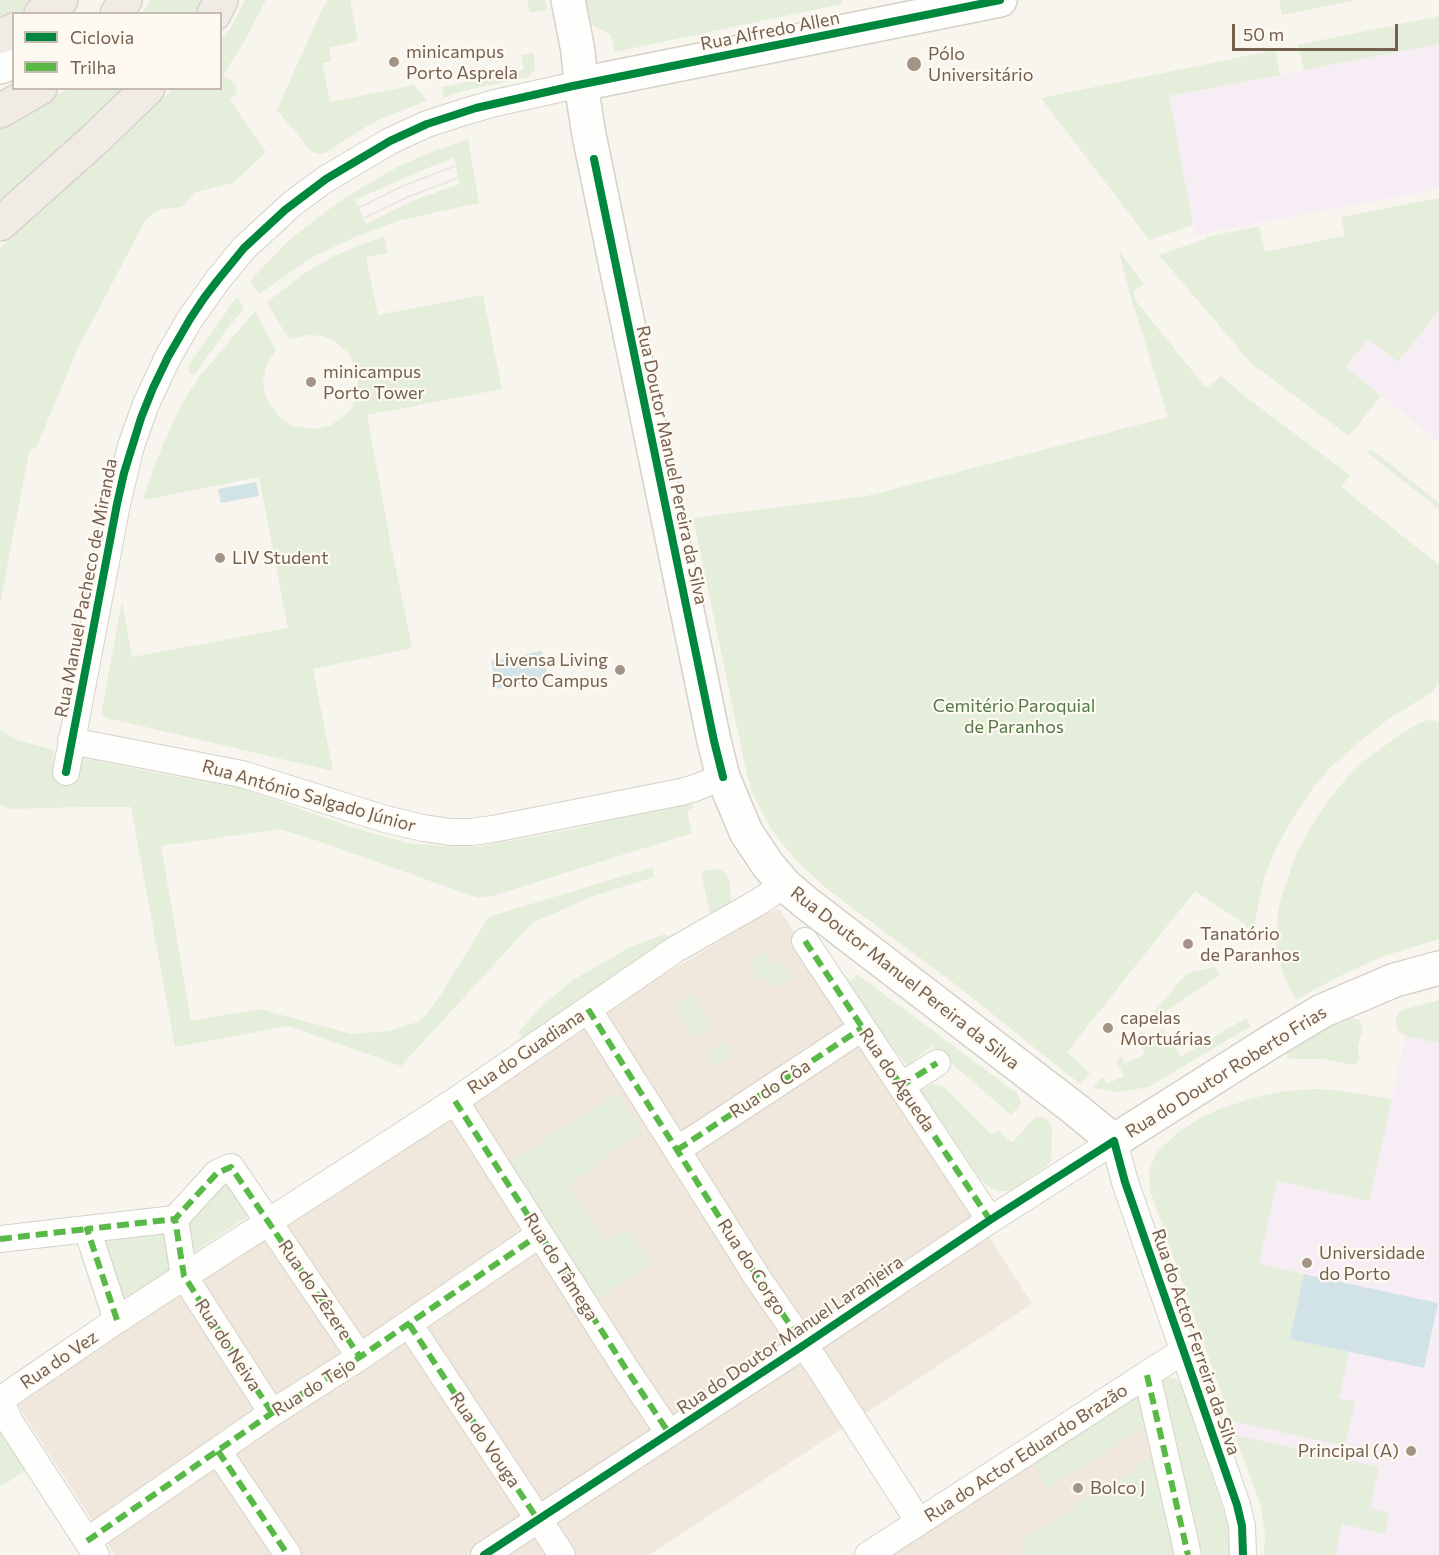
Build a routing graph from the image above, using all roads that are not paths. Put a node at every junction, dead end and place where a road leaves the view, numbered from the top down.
1 (61, 0) edge
2 (115, 0) edge
3 (568, 0) edge
4 (1000, 0) edge
5 (44, 12) edge
6 (102, 12) edge
7 (870, 13) edge
8 (581, 84) junction
9 (37, 90) edge
10 (146, 90) edge
11 (0, 111) edge
12 (0, 224) edge
13 (71, 741) junction
14 (66, 772) dead end
15 (723, 777) junction
16 (785, 885) junction
17 (805, 941) dead end
18 (1439, 968) edge
19 (588, 1009) junction
20 (862, 1028) junction
21 (937, 1063) dead end
22 (901, 1086) junction
23 (455, 1101) junction
24 (1114, 1141) junction
25 (677, 1150) junction
26 (175, 1219) junction
27 (990, 1220) junction
28 (269, 1222) junction
29 (87, 1229) junction
30 (540, 1234) junction
31 (0, 1239) edge
32 (184, 1276) junction
33 (117, 1320) junction
34 (409, 1324) junction
35 (804, 1345) junction
36 (1183, 1351) junction
37 (360, 1357) junction
38 (1147, 1375) junction
39 (0, 1400) edge
40 (272, 1413) junction
41 (669, 1433) junction
42 (218, 1451) junction
43 (538, 1520) junction
44 (919, 1522) junction
45 (92, 1548) edge
46 (288, 1555) edge
47 (484, 1555) edge
48 (562, 1555) edge
49 (868, 1555) edge
50 (1188, 1555) edge
51 (1243, 1555) edge

1 - 5 highway
2 - 6 main road
3 - 8 main road, Rua Doutor Manuel Pereira da Silva
4 - 7 main road, Rua Alfredo Allen
7 - 8 main road, Rua Alfredo Allen
8 - 13 street, Rua Manuel Pacheco de Miranda
8 - 15 main road, Rua Doutor Manuel Pereira da Silva
9 - 11 highway
10 - 12 highway
13 - 14 street, Rua Manuel Pacheco de Miranda
13 - 15 street, Rua António Salgado Júnior
15 - 16 main road, Rua Doutor Manuel Pereira da Silva
16 - 19 street, Rua do Guadiana
16 - 24 main road, Rua Doutor Manuel Pereira da Silva
17 - 20 street, Rua do Águeda
18 - 24 main road, Rua do Doutor Roberto Frias
19 - 23 street, Rua do Guadiana
19 - 25 street, Rua do Corgo
20 - 22 street, Rua do Águeda
20 - 25 street, Rua do Côa
21 - 22 street
22 - 27 street, Rua do Águeda
23 - 28 street, Rua do Guadiana
23 - 30 street, Rua do Tâmega
24 - 27 street, Rua do Doutor Manuel Laranjeira
24 - 36 street, Rua do Actor Ferreira da Silva
25 - 35 street, Rua do Corgo
26 - 28 street, Rua do Zêzere
26 - 29 street
26 - 32 street
27 - 35 street, Rua do Doutor Manuel Laranjeira
28 - 32 street, Rua do Guadiana
28 - 37 street, Rua do Zêzere
29 - 31 street
29 - 33 street
30 - 34 street, Rua do Tejo
30 - 41 street, Rua do Tâmega
32 - 33 street, Rua do Vez
32 - 40 street, Rua do Neiva
33 - 39 street, Rua do Vez
34 - 37 street, Rua do Tejo
34 - 43 street, Rua do Vouga
35 - 41 street, Rua do Doutor Manuel Laranjeira
35 - 44 street, Rua do Corgo
36 - 38 street, Rua do Actor Eduardo Brazão
36 - 51 street, Rua do Actor Ferreira da Silva
37 - 40 street, Rua do Tejo
38 - 44 street, Rua do Actor Eduardo Brazão
38 - 50 street
39 - 45 street
40 - 42 street, Rua do Tejo
41 - 43 street, Rua do Doutor Manuel Laranjeira
42 - 45 street, Rua do Tejo
42 - 46 street
43 - 47 street, Rua do Doutor Manuel Laranjeira
43 - 48 street, Rua do Vouga
44 - 49 street, Rua do Actor Eduardo Brazão

